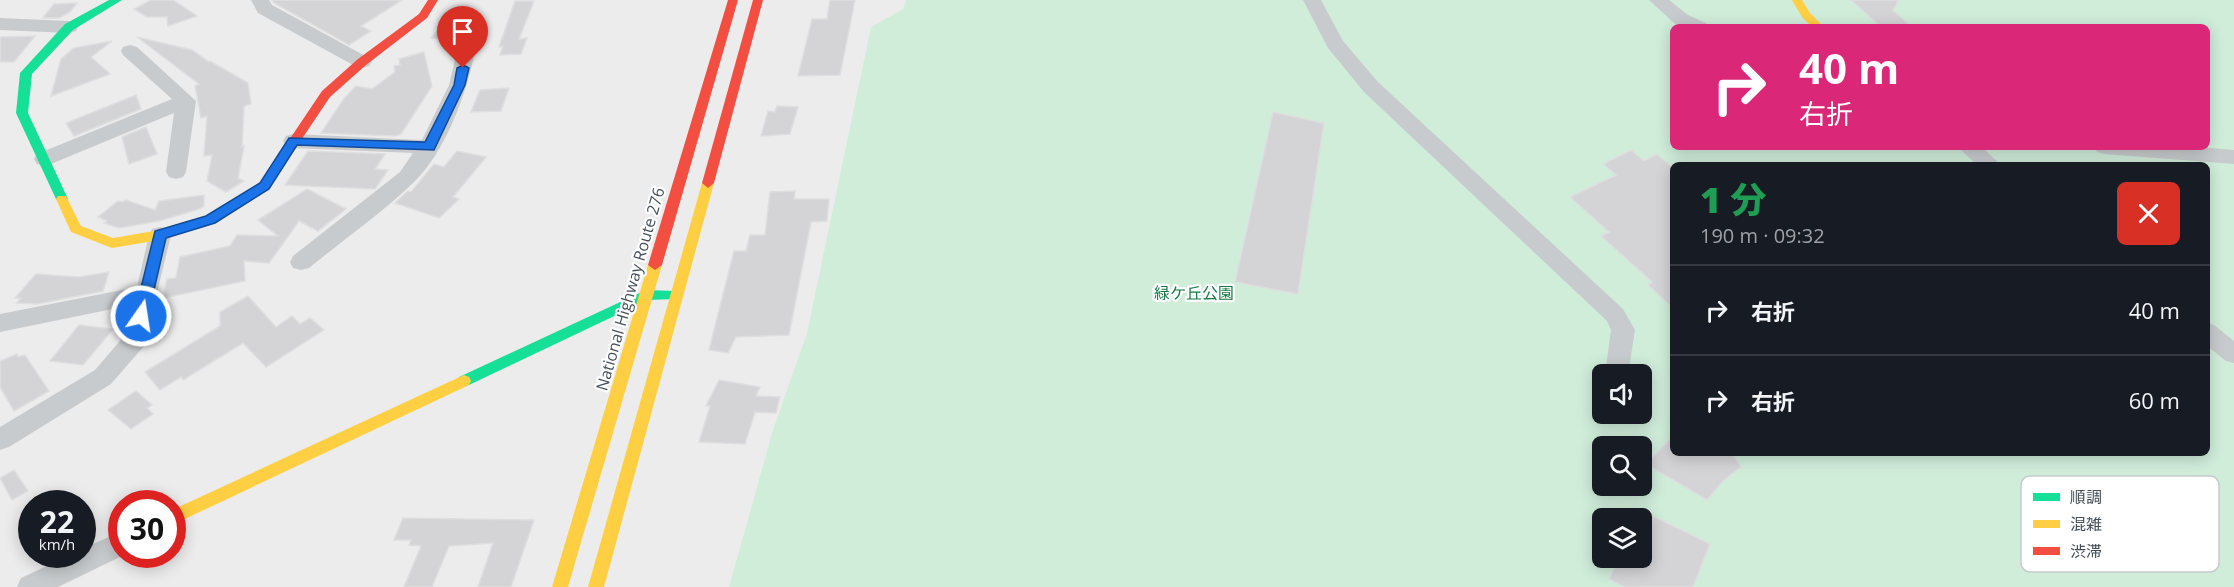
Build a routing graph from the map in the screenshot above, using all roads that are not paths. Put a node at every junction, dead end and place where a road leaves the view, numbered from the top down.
1 (117, 0) edge
2 (260, 0) edge
3 (433, 0) edge
4 (733, 0) edge
5 (758, 0) edge
6 (1312, 0) edge
7 (1658, 0) edge
8 (1797, 0) edge
9 (0, 24) edge
10 (1693, 24) edge
11 (1815, 24) edge
12 (69, 27) junction
13 (130, 51) dead end
14 (466, 51) dead end
15 (362, 62) junction
16 (186, 101) junction
17 (293, 141) junction
18 (429, 147) junction
19 (1972, 150) edge
20 (2139, 150) edge
21 (2234, 158) edge
22 (44, 159) junction
23 (1987, 162) edge
24 (176, 172) dead end
25 (160, 235) junction
26 (301, 262) dead end
27 (146, 294) junction
28 (646, 295) junction
29 (675, 295) junction
30 (0, 323) edge
31 (2210, 334) edge
32 (2234, 354) edge
33 (1618, 364) edge
34 (0, 440) edge
35 (186, 511) edge
36 (108, 550) edge
37 (30, 587) edge
38 (560, 587) edge
39 (596, 587) edge

1 - 12 main road
2 - 15 street
3 - 15 main road
4 - 28 main road, National Highway Route 276
5 - 29 main road
6 - 33 street
7 - 10 street
8 - 11 main road
9 - 12 street
12 - 22 main road
13 - 16 street
14 - 18 street
15 - 17 main road
16 - 22 street
16 - 24 street
17 - 18 street
17 - 25 main road
18 - 26 street
19 - 23 street
20 - 21 street
22 - 25 main road
25 - 27 street
27 - 30 street
27 - 34 street
28 - 29 main road
28 - 35 main road
28 - 38 main road, National Highway Route 276
29 - 39 main road
31 - 32 street
36 - 37 street

